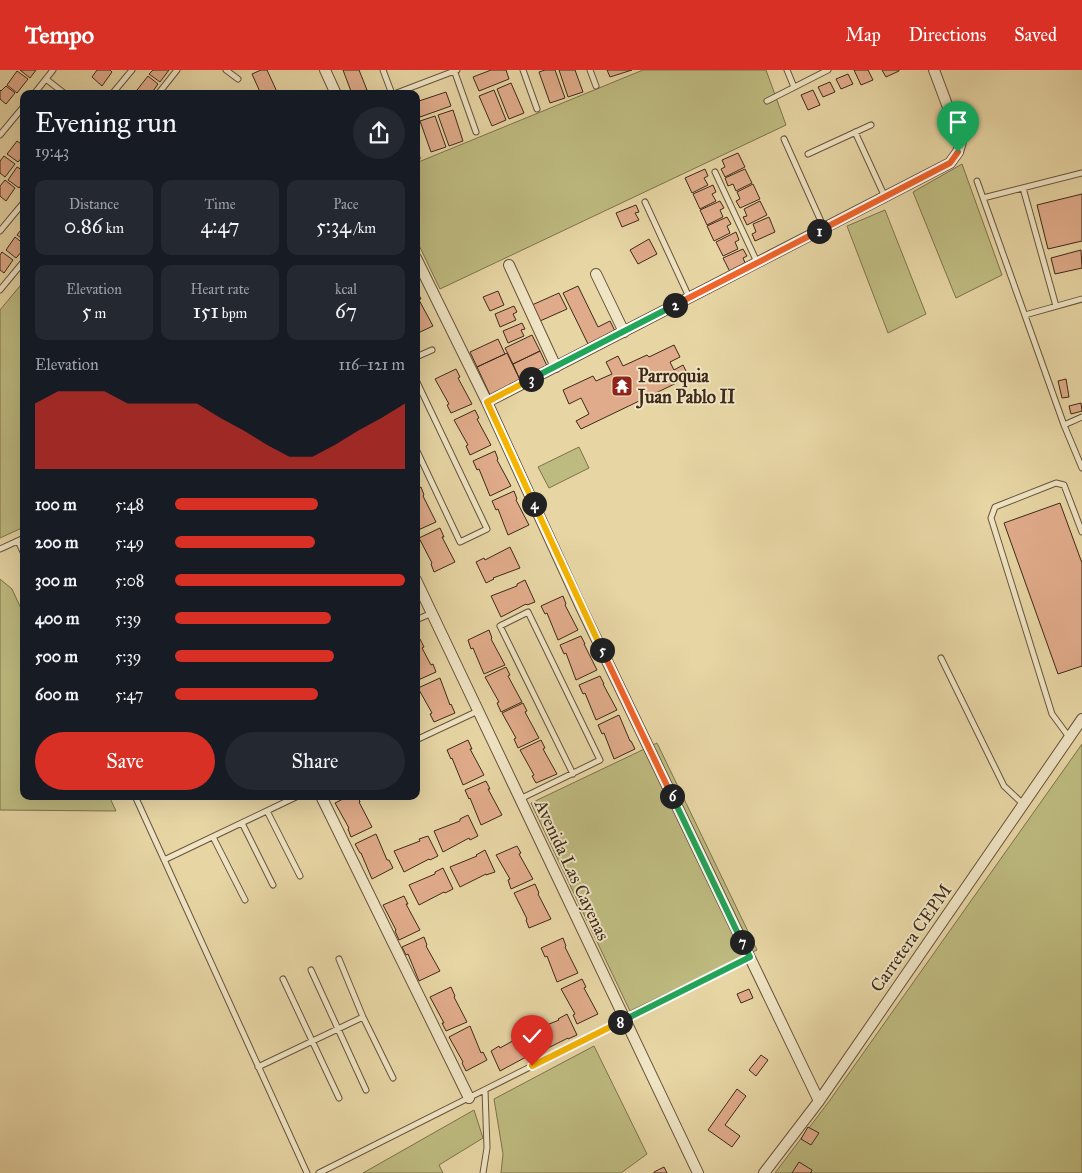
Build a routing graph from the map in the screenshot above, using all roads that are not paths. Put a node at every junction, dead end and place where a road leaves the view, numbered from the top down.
1 (53, 70) edge
2 (132, 70) edge
3 (177, 70) edge
4 (226, 70) edge
5 (326, 70) edge
6 (383, 70) edge
7 (455, 70) edge
8 (523, 70) edge
9 (590, 70) edge
10 (787, 70) edge
11 (828, 70) edge
12 (934, 70) edge
13 (46, 79) junction
14 (238, 79) dead end
15 (596, 86) dead end
16 (794, 88) junction
17 (37, 90) edge
18 (60, 90) edge
19 (115, 90) edge
20 (161, 90) edge
21 (334, 90) edge
22 (391, 90) edge
23 (403, 90) edge
24 (767, 101) dead end
25 (537, 109) dead end
26 (20, 111) edge
27 (871, 125) dead end
28 (476, 132) dead end
29 (855, 132) junction
30 (0, 135) edge
31 (784, 139) dead end
32 (808, 154) dead end
33 (715, 172) dead end
34 (1082, 173) edge
35 (977, 181) dead end
36 (1022, 188) junction
37 (885, 197) junction
38 (984, 198) junction
39 (644, 202) dead end
40 (20, 207) edge
41 (824, 228) junction
42 (0, 231) edge
43 (757, 263) junction
44 (509, 265) dead end
45 (20, 266) edge
46 (420, 266) edge
47 (596, 274) dead end
48 (0, 290) edge
49 (689, 298) junction
50 (1082, 299) edge
51 (1056, 306) junction
52 (1025, 315) junction
53 (624, 332) junction
54 (432, 350) dead end
55 (420, 355) edge
56 (556, 367) junction
57 (420, 388) edge
58 (487, 402) junction
59 (1082, 417) edge
60 (1064, 425) junction
61 (420, 457) edge
62 (1082, 468) edge
63 (1082, 532) edge
64 (18, 541) joint
65 (20, 545) edge
66 (0, 549) edge
67 (420, 588) edge
68 (432, 613) junction
69 (420, 618) edge
70 (941, 658) dead end
71 (478, 711) junction
72 (1082, 719) edge
73 (420, 738) edge
74 (1070, 738) junction
75 (572, 774) junction
76 (520, 799) junction
77 (136, 800) edge
78 (290, 800) edge
79 (323, 800) edge
80 (1023, 805) junction
81 (267, 811) junction
82 (242, 823) junction
83 (213, 837) junction
84 (164, 860) junction
85 (300, 876) dead end
86 (273, 885) dead end
87 (245, 900) dead end
88 (750, 957) junction
89 (339, 959) dead end
90 (311, 970) dead end
91 (283, 980) dead end
92 (363, 1016) junction
93 (625, 1019) junction
94 (337, 1029) junction
95 (313, 1041) junction
96 (258, 1067) junction
97 (393, 1078) dead end
98 (366, 1090) dead end
99 (485, 1090) junction
100 (339, 1098) dead end
101 (469, 1098) junction
102 (819, 1100) junction
103 (307, 1173) edge
104 (319, 1173) edge
105 (483, 1173) edge
106 (698, 1173) edge
107 (764, 1173) edge

1 - 13 lane
2 - 19 lane
3 - 20 lane
4 - 14 lane
5 - 21 street
6 - 22 lane
7 - 23 lane
7 - 28 lane
8 - 25 lane
9 - 15 lane
10 - 16 lane
11 - 16 lane
12 - 37 street
13 - 17 lane
13 - 18 lane
16 - 24 lane
26 - 30 lane
27 - 29 lane
29 - 32 lane
29 - 37 lane
31 - 41 lane
33 - 43 lane
34 - 36 lane
35 - 38 lane
36 - 38 lane
36 - 51 lane
37 - 41 street
38 - 52 lane
39 - 49 lane
40 - 42 lane
41 - 43 street
43 - 49 street
44 - 56 street
45 - 48 lane
46 - 58 street
47 - 53 street
49 - 53 street
50 - 51 lane
51 - 52 lane
52 - 60 lane
53 - 56 street
54 - 55 lane
56 - 58 street
57 - 61 lane
58 - 88 street
59 - 60 lane
60 - 62 lane
63 - 74 lane
64 - 65 lane
64 - 66 lane
67 - 68 street, Avenida Las Cayenas
68 - 69 lane
68 - 71 street, Avenida Las Cayenas
70 - 80 lane
71 - 73 lane
71 - 76 street, Avenida Las Cayenas
72 - 74 street, Carretera CEPM
74 - 80 street, Carretera CEPM
75 - 75 lane
75 - 76 lane
76 - 93 street, Avenida Las Cayenas
77 - 84 lane
78 - 81 lane
79 - 101 street
80 - 102 street, Carretera CEPM
81 - 82 lane
81 - 85 lane
82 - 83 lane
82 - 86 lane
83 - 84 lane
83 - 87 lane
84 - 96 lane
88 - 93 lane
88 - 102 street
89 - 92 lane
90 - 94 lane
91 - 95 lane
92 - 94 lane
92 - 97 lane
93 - 99 lane
93 - 106 street, Avenida Las Cayenas
94 - 95 lane
94 - 98 lane
95 - 96 lane
95 - 100 lane
96 - 103 lane
99 - 101 lane
99 - 105 lane
101 - 104 lane
102 - 107 street, Carretera CEPM

